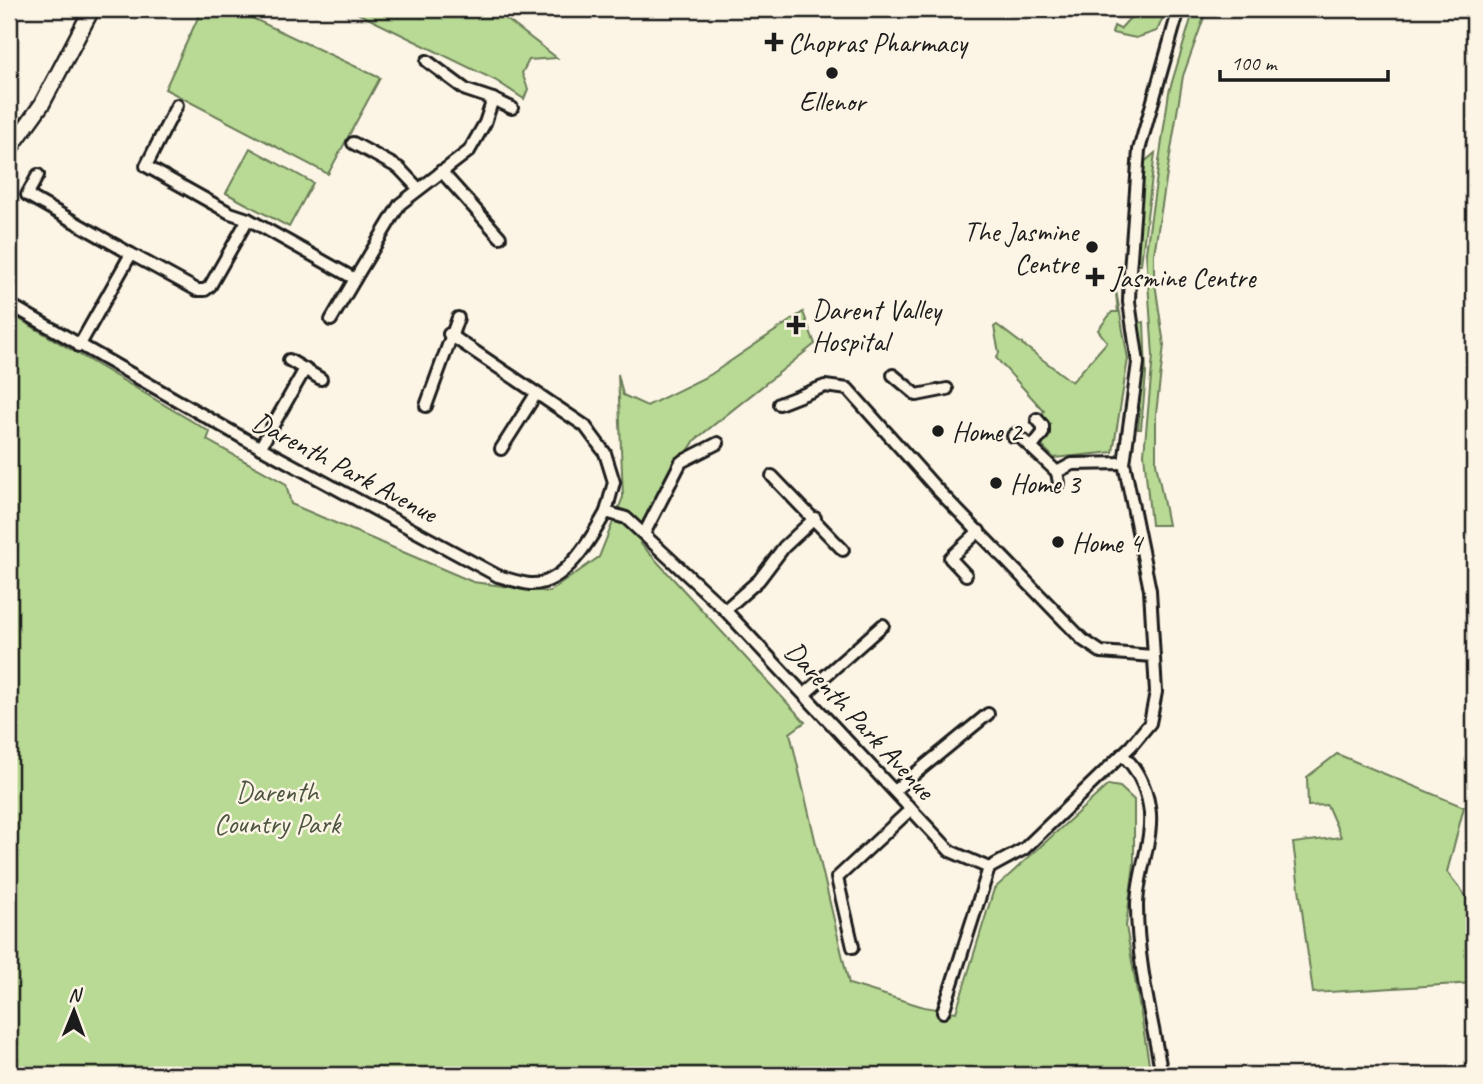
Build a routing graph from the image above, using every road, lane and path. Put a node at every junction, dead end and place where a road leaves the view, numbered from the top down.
1 (92, 9) edge
2 (1179, 9) edge
3 (427, 61) dead end
4 (494, 99) junction
5 (177, 106) dead end
6 (512, 108) dead end
7 (353, 143) dead end
8 (9, 150) edge
9 (441, 171) junction
10 (38, 175) dead end
11 (417, 187) junction
12 (248, 219) junction
13 (500, 237) dead end
14 (131, 254) junction
15 (355, 279) junction
16 (9, 304) edge
17 (458, 318) dead end
18 (331, 320) dead end
19 (449, 334) junction
20 (79, 346) junction
21 (289, 360) dead end
22 (304, 369) junction
23 (893, 375) dead end
24 (321, 379) dead end
25 (947, 389) dead end
26 (536, 394) junction
27 (779, 404) dead end
28 (426, 406) dead end
29 (1037, 419) dead end
30 (718, 443) dead end
31 (260, 448) junction
32 (501, 449) dead end
33 (1124, 463) junction
34 (772, 476) dead end
35 (606, 512) junction
36 (815, 518) junction
37 (979, 531) junction
38 (645, 532) junction
39 (843, 550) dead end
40 (966, 575) dead end
41 (726, 610) junction
42 (883, 625) dead end
43 (1153, 656) junction
44 (806, 694) junction
45 (988, 714) dead end
46 (1122, 755) junction
47 (895, 790) junction
48 (911, 809) junction
49 (989, 868) junction
50 (853, 947) dead end
51 (943, 1012) dead end
52 (1162, 1075) edge

1 - 8 street
2 - 33 street
3 - 4 street
4 - 6 street
4 - 9 street
5 - 12 street
7 - 11 street
9 - 11 street
9 - 13 street
10 - 14 street
11 - 15 street
12 - 14 street
12 - 15 street
14 - 20 street
15 - 18 street
16 - 20 street, Darenth Park Avenue
17 - 19 street
19 - 26 street
19 - 28 street
20 - 31 street, Darenth Park Avenue
21 - 22 street
22 - 24 street
22 - 31 street
23 - 25 street
26 - 32 street
26 - 35 street
27 - 37 street
29 - 33 street
30 - 38 street
31 - 35 street, Darenth Park Avenue
33 - 43 street
34 - 36 street
35 - 38 street, Darenth Park Avenue
36 - 39 street
36 - 41 street
37 - 40 street
37 - 43 street
38 - 41 street, Darenth Park Avenue
41 - 44 street, Darenth Park Avenue
42 - 44 street
43 - 46 street
44 - 47 street, Darenth Park Avenue
45 - 47 street
46 - 49 street
46 - 52 street
47 - 48 street, Darenth Park Avenue
48 - 49 street, Darenth Park Avenue
48 - 50 street
49 - 51 street

